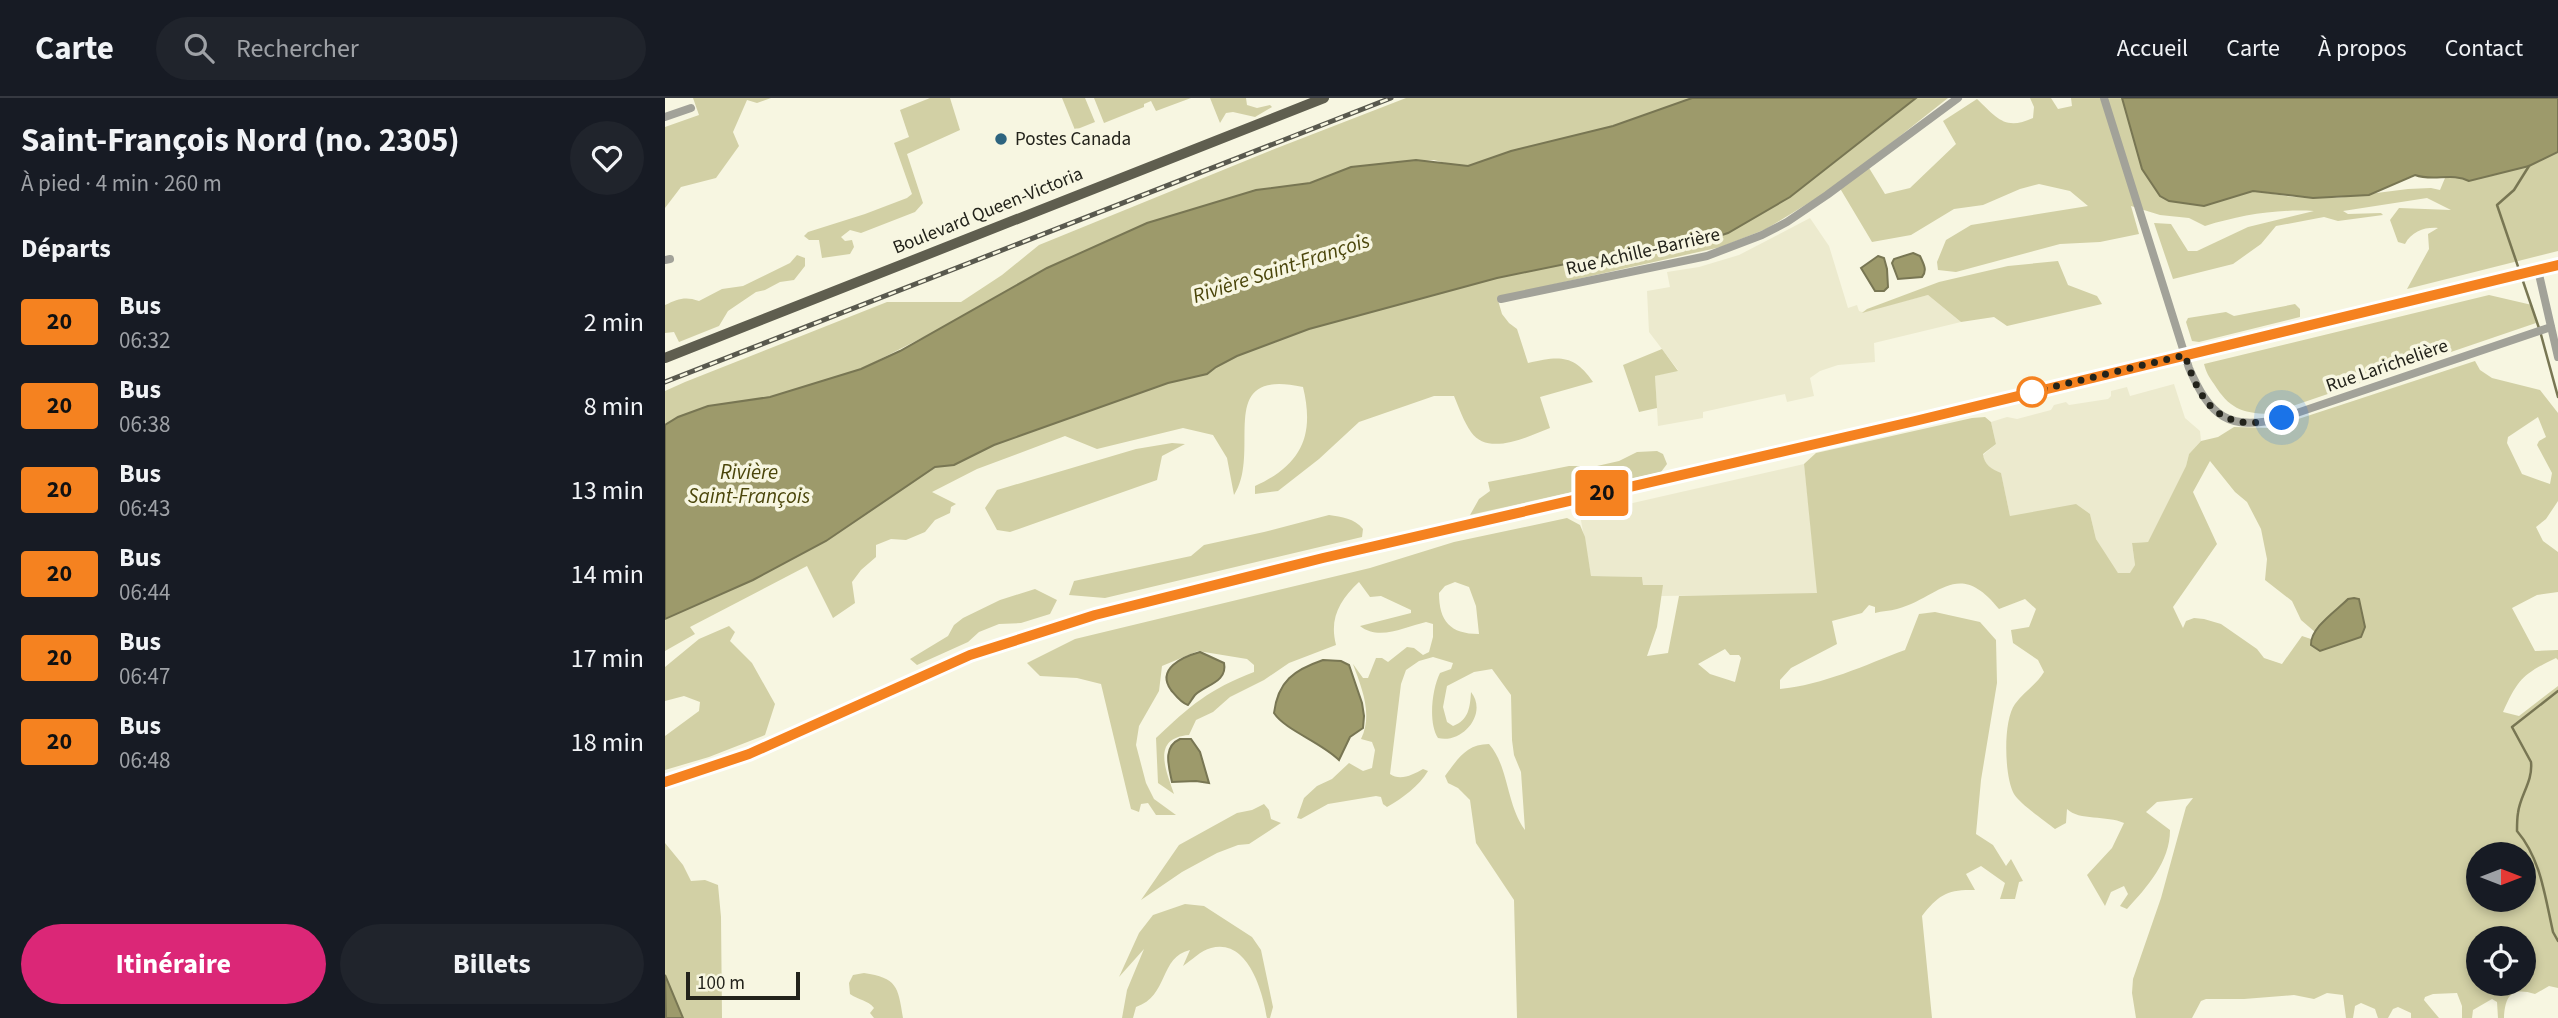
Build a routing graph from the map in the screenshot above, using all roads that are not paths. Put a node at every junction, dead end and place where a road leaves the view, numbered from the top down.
1 (1322, 98) edge
2 (1958, 98) edge
3 (2104, 98) edge
4 (691, 108) dead end
5 (665, 117) edge
6 (2558, 265) edge
7 (2538, 270) junction
8 (1501, 299) dead end
9 (2551, 327) junction
10 (2185, 355) junction
11 (2558, 357) edge
12 (665, 358) edge
13 (665, 782) edge

1 - 12 main road, Boulevard Queen-Victoria
2 - 8 street, Rue Achille-Barrière
3 - 10 street
4 - 5 street
6 - 7 street
7 - 9 street
7 - 10 street
9 - 10 street, Rue Larichelière
9 - 11 street
10 - 13 street

